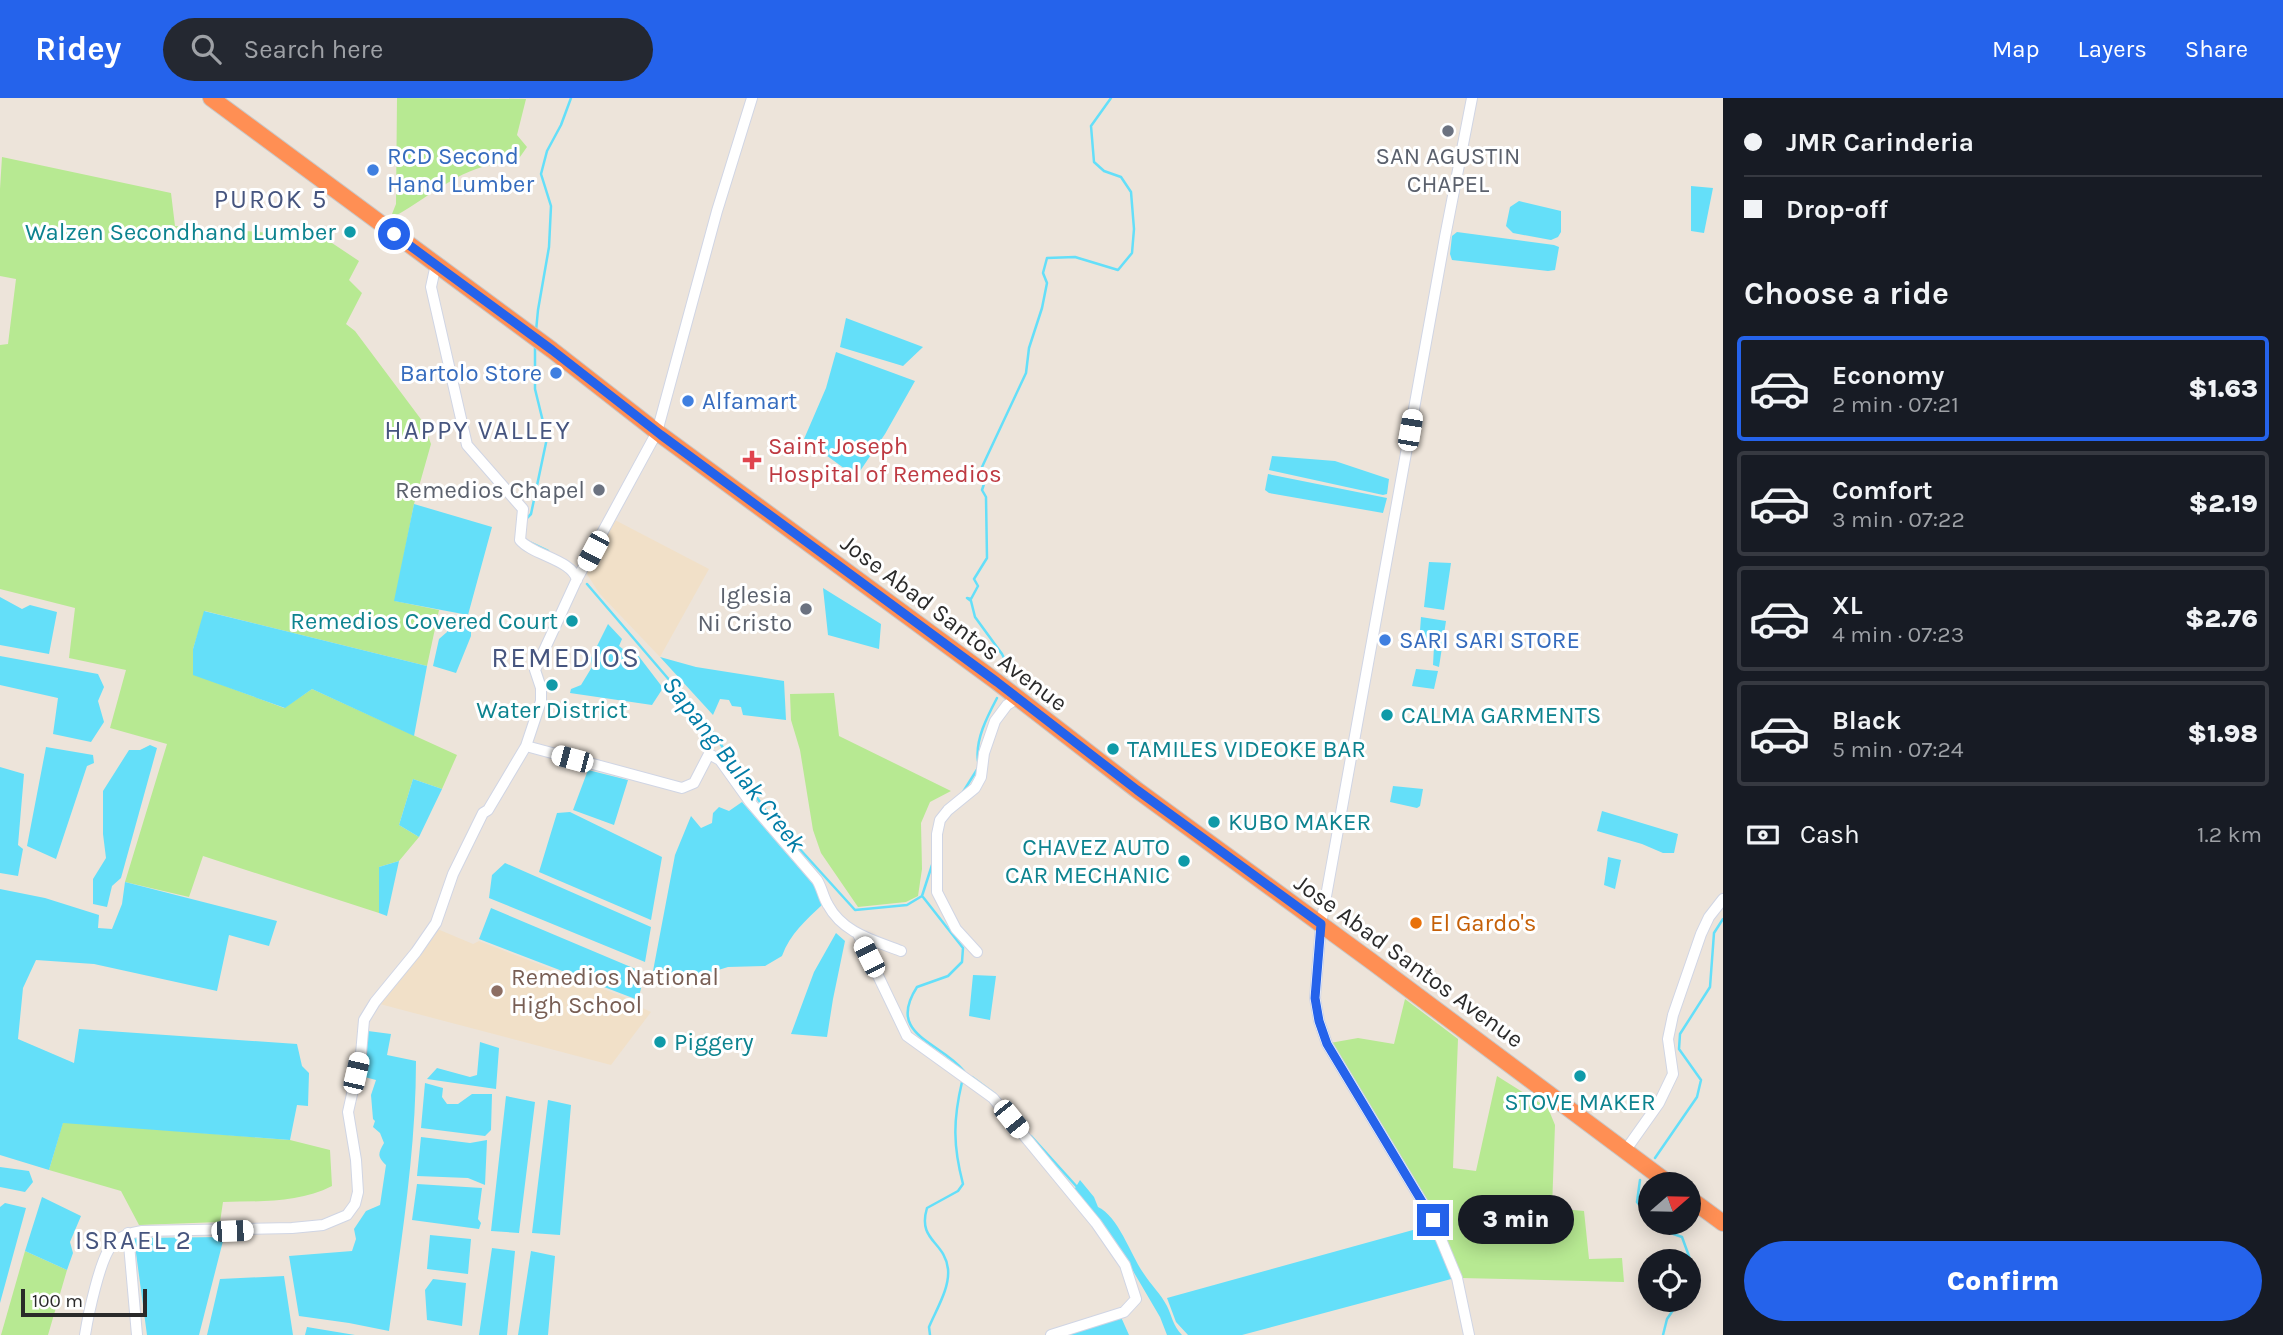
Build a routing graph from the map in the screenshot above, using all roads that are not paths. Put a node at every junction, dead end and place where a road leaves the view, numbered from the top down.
1 (211, 98) edge
2 (752, 98) edge
3 (1472, 98) edge
4 (436, 264) junction
5 (657, 432) junction
6 (577, 580) junction
7 (1018, 698) junction
8 (526, 746) junction
9 (1723, 900) edge
10 (1321, 924) junction
11 (858, 934) junction
12 (901, 951) dead end
13 (978, 952) dead end
14 (1625, 1151) junction
15 (1653, 1172) edge
16 (1701, 1207) edge
17 (1723, 1223) edge
18 (128, 1233) junction
19 (85, 1335) edge
20 (137, 1335) edge
21 (1051, 1335) edge
22 (1469, 1335) edge

1 - 4 highway, Jose Abad Santos Avenue
2 - 5 street
3 - 10 street
4 - 5 highway, Jose Abad Santos Avenue
4 - 6 street
5 - 6 street
5 - 7 highway, Jose Abad Santos Avenue
6 - 8 street
7 - 10 highway, Jose Abad Santos Avenue
7 - 13 street
8 - 11 street
8 - 18 street
9 - 14 street
10 - 14 highway, Jose Abad Santos Avenue
10 - 22 street
11 - 12 street
11 - 21 street
14 - 15 highway, Jose Abad Santos Avenue
16 - 17 highway
18 - 19 street
18 - 20 street

